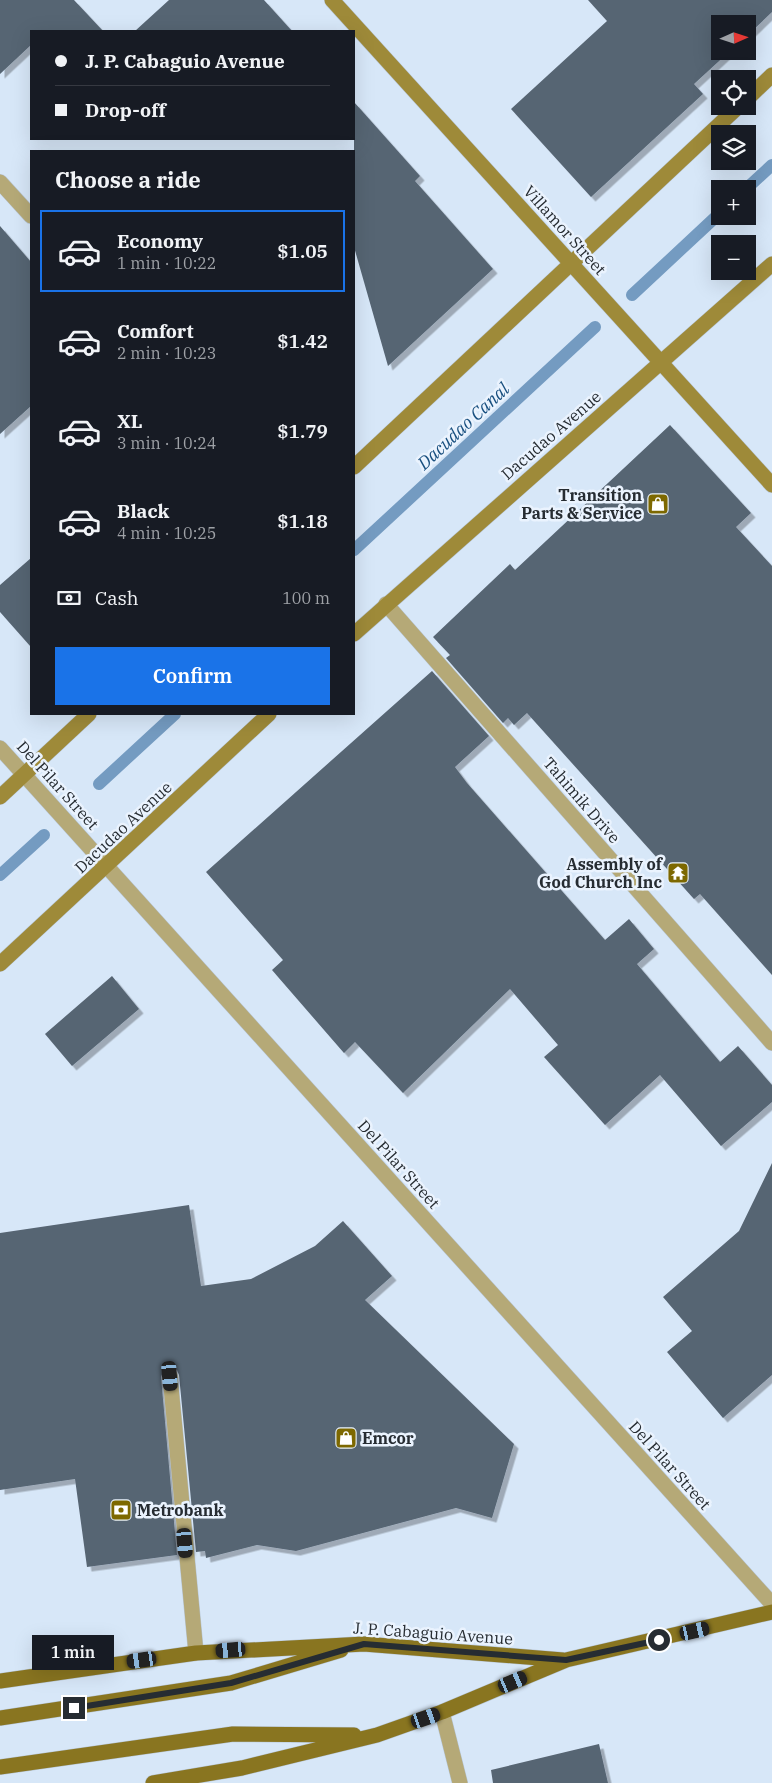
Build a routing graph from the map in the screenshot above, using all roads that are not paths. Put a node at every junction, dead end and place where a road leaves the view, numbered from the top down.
1 (332, 0) edge
2 (772, 75) edge
3 (756, 90) edge
4 (729, 115) edge
5 (0, 182) edge
6 (30, 215) edge
7 (572, 264) junction
8 (772, 264) edge
9 (660, 363) junction
10 (355, 466) edge
11 (772, 485) edge
12 (386, 604) junction
13 (355, 633) edge
14 (88, 715) edge
15 (268, 715) edge
16 (0, 748) edge
17 (25, 774) junction
18 (0, 797) edge
19 (107, 866) junction
20 (0, 964) edge
21 (772, 1043) edge
22 (170, 1376) dead end
23 (772, 1604) edge
24 (772, 1612) edge
25 (364, 1644) junction
26 (196, 1653) junction
27 (566, 1660) junction
28 (0, 1680) edge
29 (442, 1712) junction
30 (0, 1718) edge
31 (377, 1735) junction
32 (0, 1767) edge
33 (153, 1783) edge
34 (460, 1783) edge

1 - 7 main road, Villamor Street
2 - 3 main road
4 - 7 main road
5 - 6 street
7 - 9 main road, Villamor Street
7 - 10 main road
8 - 9 main road, Dacudao Avenue
9 - 11 main road, Villamor Street
9 - 12 main road, Dacudao Avenue
12 - 13 main road, Dacudao Avenue
12 - 21 street, Tahimik Drive
14 - 17 main road
15 - 19 main road, Dacudao Avenue
16 - 17 street, Del Pilar Street
17 - 18 main road
17 - 19 street, Del Pilar Street
19 - 20 main road, Dacudao Avenue
19 - 23 street, Del Pilar Street
22 - 26 street
24 - 27 main road, J. P. Cabaguio Avenue
25 - 26 main road, J. P. Cabaguio Avenue
25 - 27 main road, J. P. Cabaguio Avenue
25 - 30 main road
26 - 28 main road, J. P. Cabaguio Avenue
27 - 29 main road, J. P. Cabaguio Avenue
29 - 31 main road, J. P. Cabaguio Avenue
29 - 34 street
31 - 32 main road
31 - 33 main road, J. P. Cabaguio Avenue

